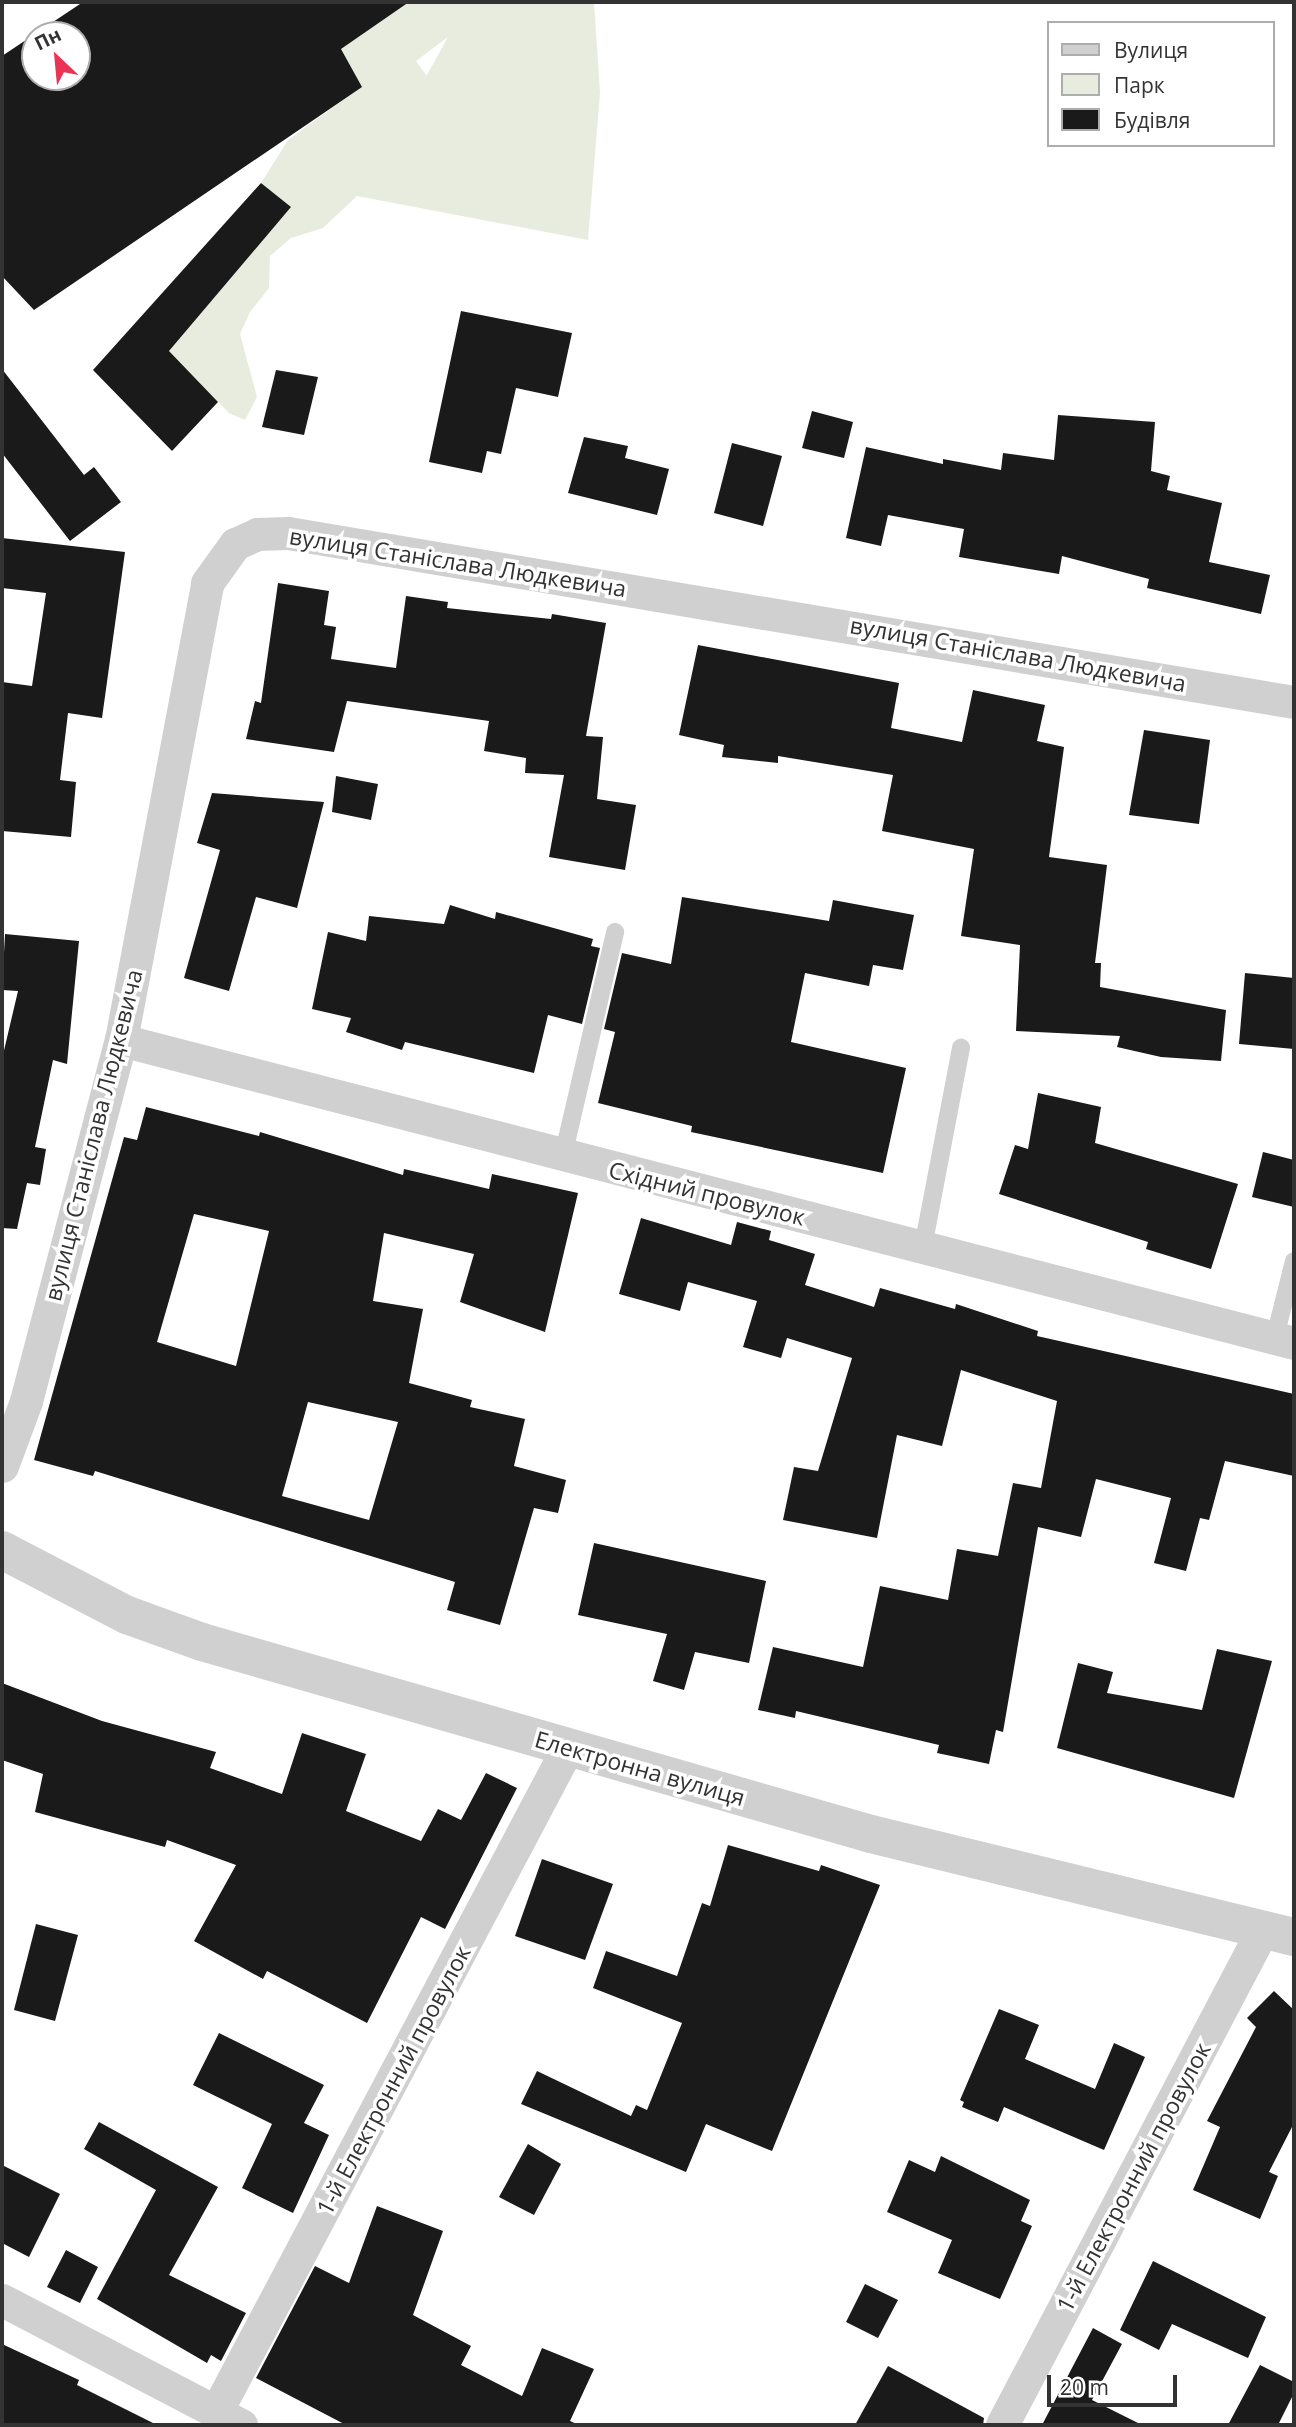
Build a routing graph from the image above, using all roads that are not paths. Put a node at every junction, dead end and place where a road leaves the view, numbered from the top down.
1 (1294, 702) edge
2 (615, 932) dead end
3 (121, 1040) junction
4 (961, 1048) dead end
5 (563, 1156) junction
6 (923, 1247) junction
7 (1294, 1261) edge
8 (1284, 1340) edge
9 (2, 1466) edge
10 (2, 1550) edge
11 (568, 1747) junction
12 (1279, 1933) edge
13 (2, 2300) edge
14 (228, 2418) edge
15 (1002, 2425) edge

1 - 3 street, вулиця Станіслава Людкевича
2 - 5 lane
3 - 5 street, Східний провулок
3 - 9 street, вулиця Станіслава Людкевича
4 - 6 lane
5 - 6 street, Східний провулок
6 - 8 street, Східний провулок
7 - 8 lane
10 - 11 street, Електронна вулиця
11 - 12 street, Електронна вулиця
11 - 14 street, 1-й Електронний провулок
12 - 15 street, 1-й Електронний провулок
13 - 14 street, 1-й Електронний провулок

